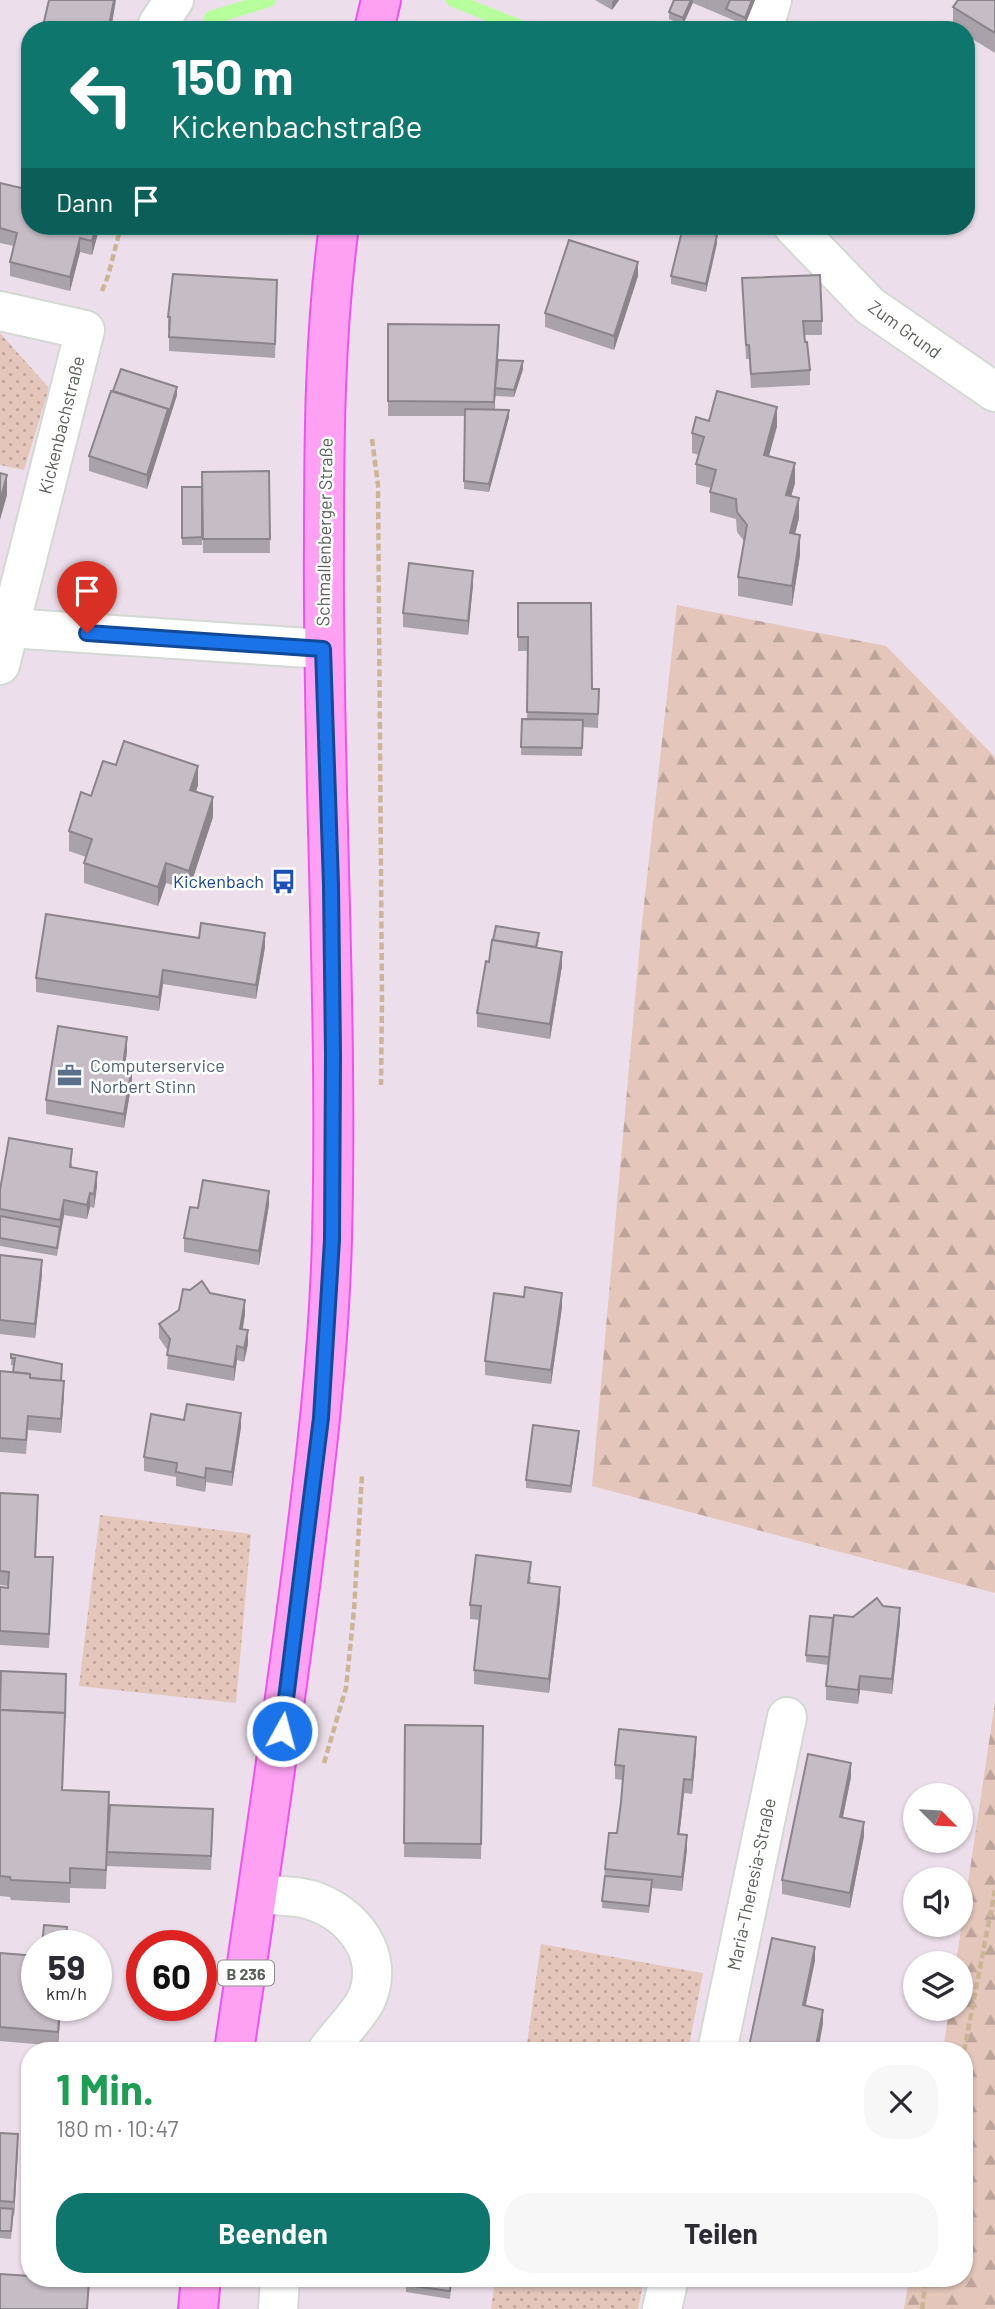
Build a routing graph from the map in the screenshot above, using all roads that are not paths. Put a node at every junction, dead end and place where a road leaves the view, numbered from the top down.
1 (381, 0) edge
2 (772, 0) edge
3 (376, 21) edge
4 (766, 21) edge
5 (338, 235) edge
6 (802, 235) edge
7 (0, 310) edge
8 (995, 393) edge
9 (9, 628) junction
10 (323, 649) junction
11 (0, 665) edge
12 (787, 1717) dead end
13 (258, 1894) junction
14 (235, 2042) edge
15 (333, 2042) edge
16 (719, 2042) edge
17 (200, 2287) edge
18 (279, 2287) edge
19 (667, 2287) edge
20 (198, 2309) edge
21 (278, 2309) edge
22 (662, 2309) edge

1 - 3 main road
2 - 4 street
5 - 10 main road, Schmallenberger Straße / B 236
6 - 8 street, Zum Grund
7 - 9 street, Kickenbachstraße
9 - 10 street
9 - 11 street, Kickenbachstraße
10 - 13 main road, Schmallenberger Straße / B 236
12 - 16 street, Maria-Theresia-Straße
13 - 14 main road, Schmallenberger Straße / B 236
13 - 15 street
17 - 20 main road
18 - 21 street
19 - 22 street

